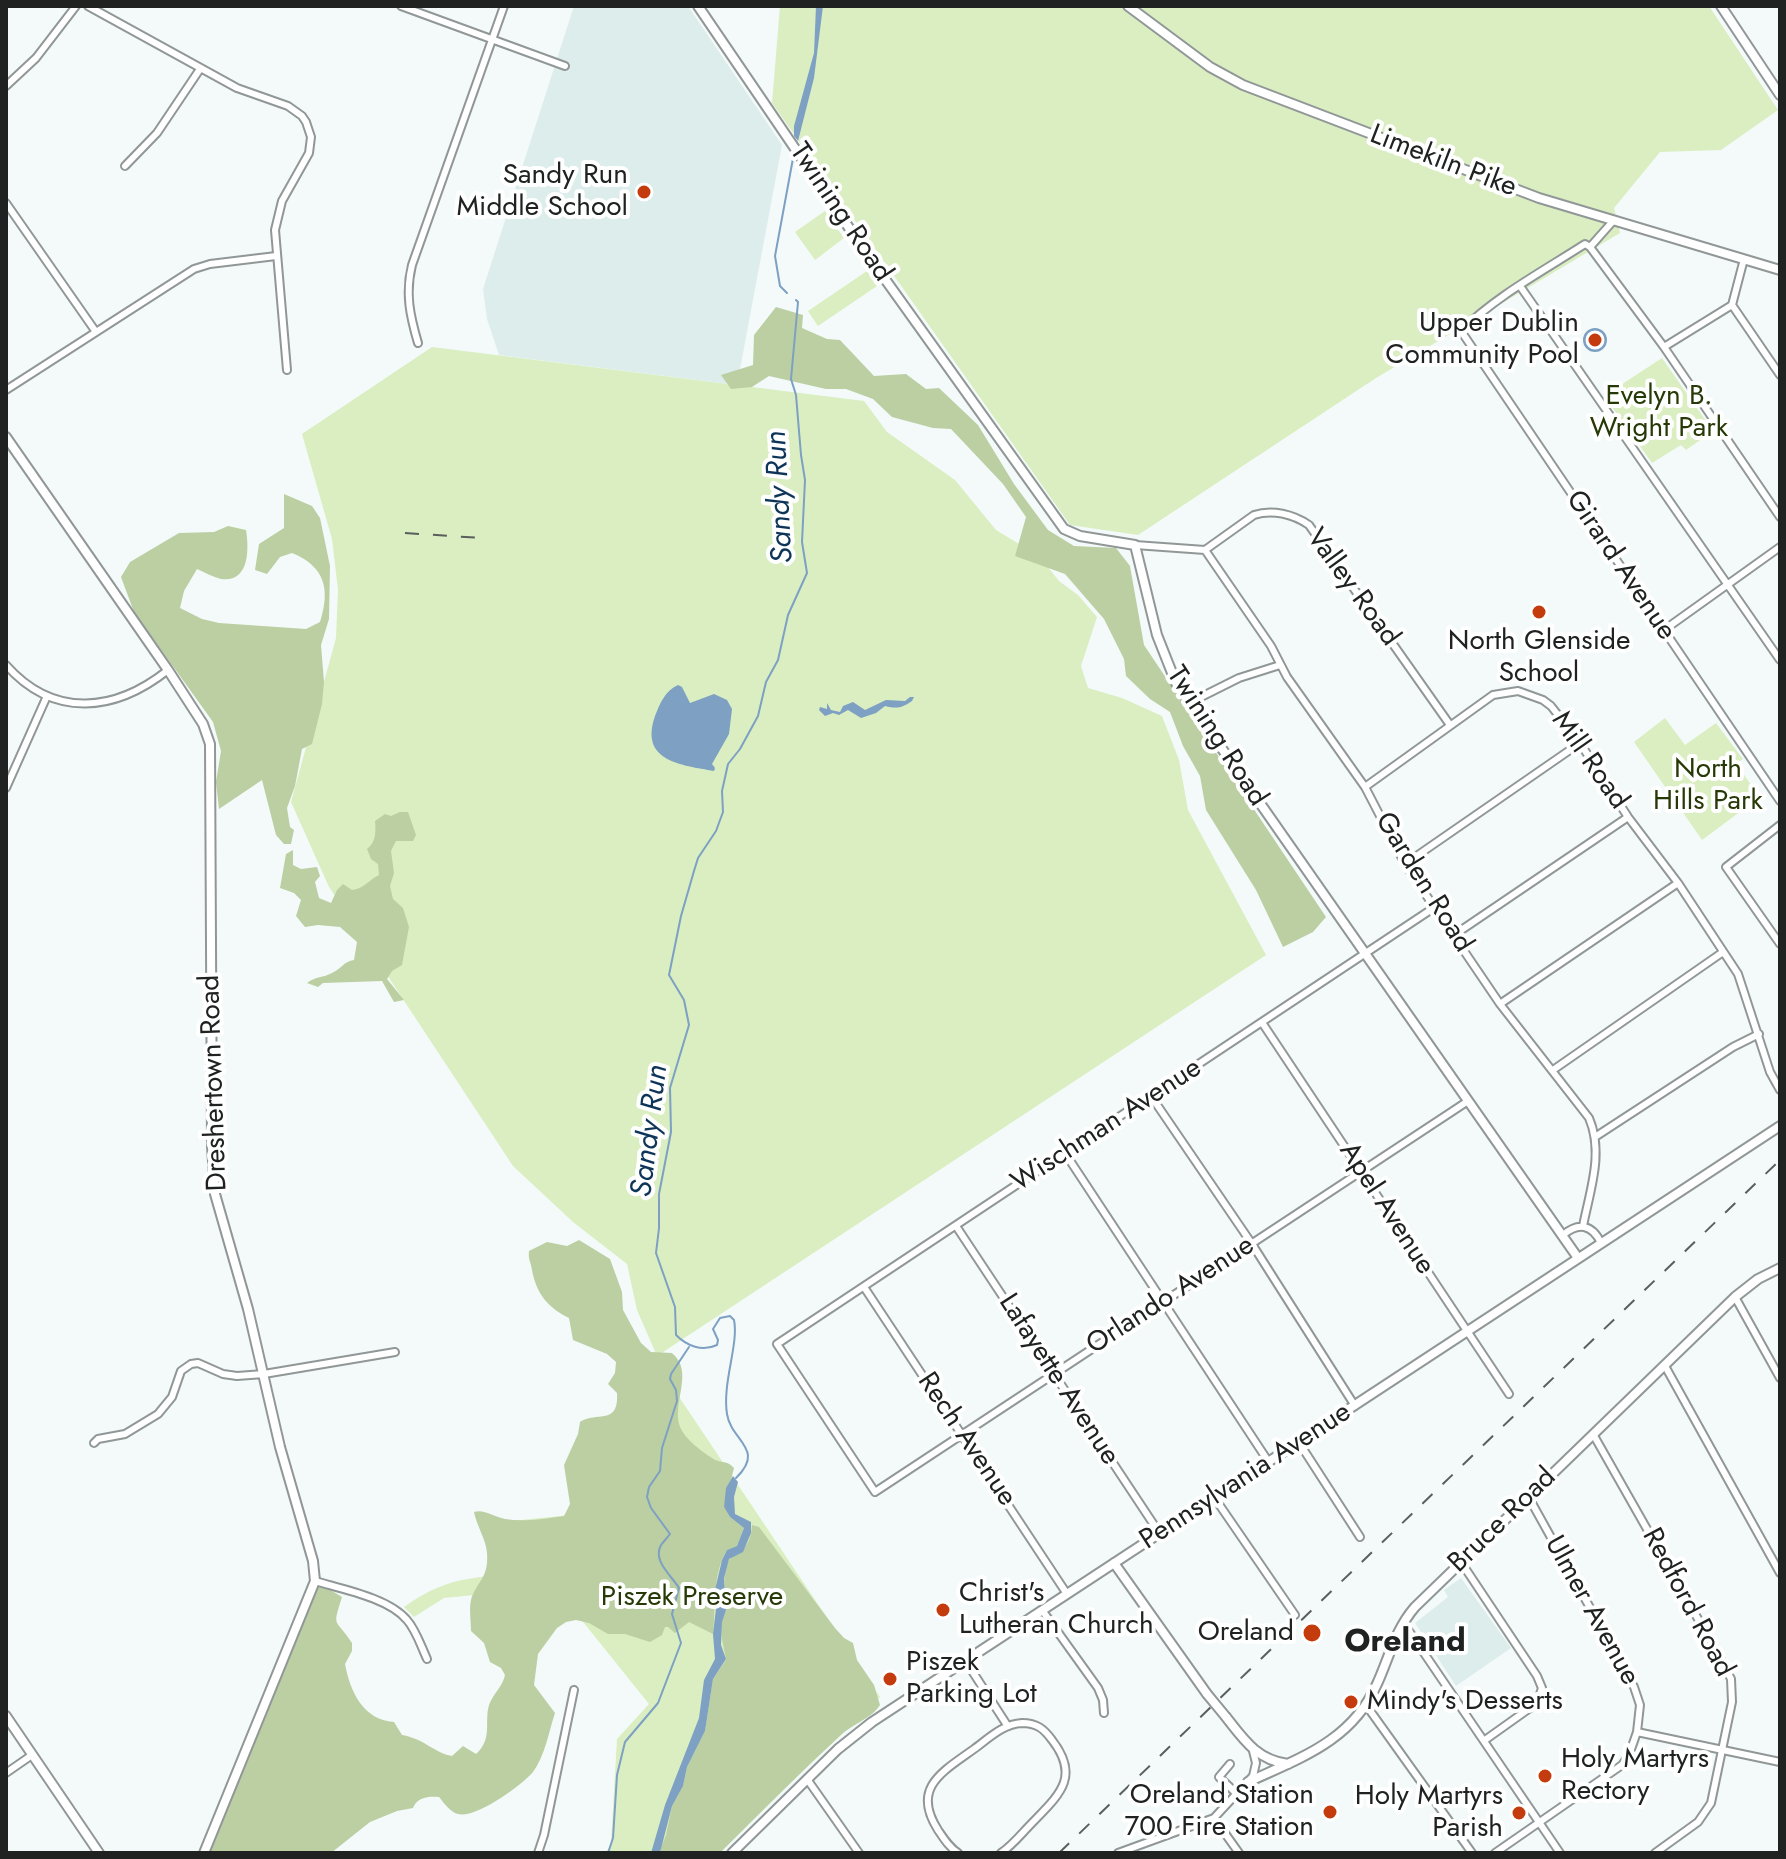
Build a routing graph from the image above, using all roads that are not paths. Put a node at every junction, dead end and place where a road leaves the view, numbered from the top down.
1 (76, 6) edge
2 (88, 6) edge
3 (401, 6) edge
4 (504, 6) edge
5 (698, 6) edge
6 (1129, 6) edge
7 (1721, 6) edge
8 (492, 39) junction
9 (565, 66) dead end
10 (200, 69) junction
11 (6, 86) edge
12 (1780, 95) edge
13 (125, 166) dead end
14 (6, 203) edge
15 (1614, 220) junction
16 (1590, 247) junction
17 (276, 256) junction
18 (1744, 259) junction
19 (1780, 270) edge
20 (1520, 286) junction
21 (1732, 305) junction
22 (96, 332) junction
23 (418, 343) dead end
24 (1664, 347) junction
25 (287, 370) dead end
26 (1780, 375) edge
27 (6, 390) edge
28 (6, 437) edge
29 (1780, 517) edge
30 (1135, 545) junction
31 (1780, 547) edge
32 (1205, 550) junction
33 (1727, 583) junction
34 (1664, 630) junction
35 (1780, 660) edge
36 (6, 665) edge
37 (1280, 665) junction
38 (168, 670) junction
39 (47, 696) junction
40 (1189, 703) junction
41 (1450, 725) junction
42 (1580, 743) junction
43 (1365, 787) junction
44 (6, 788) edge
45 (1780, 801) edge
46 (1628, 817) junction
47 (1780, 825) edge
48 (1405, 864) junction
49 (1678, 883) junction
50 (1435, 907) junction
51 (1454, 935) junction
52 (1780, 944) edge
53 (1723, 952) junction
54 (1365, 955) junction
55 (1500, 1004) junction
56 (1263, 1024) junction
57 (1759, 1034) junction
58 (1553, 1070) junction
59 (1780, 1090) edge
60 (1151, 1096) junction
61 (1468, 1101) junction
62 (1780, 1126) edge
63 (1595, 1137) junction
64 (1065, 1153) junction
65 (1361, 1172) junction
66 (956, 1226) junction
67 (1583, 1226) junction
68 (1563, 1235) junction
69 (1601, 1243) junction
70 (1252, 1244) junction
71 (1578, 1258) junction
72 (1780, 1268) edge
73 (864, 1287) junction
74 (1735, 1297) junction
75 (1164, 1301) junction
76 (1466, 1331) junction
77 (395, 1352) dead end
78 (1665, 1366) junction
79 (264, 1374) junction
80 (1053, 1374) junction
81 (1780, 1378) edge
82 (1509, 1394) dead end
83 (1355, 1406) junction
84 (962, 1432) junction
85 (1593, 1434) junction
86 (1298, 1441) junction
87 (94, 1443) dead end
88 (1268, 1461) junction
89 (875, 1492) joint
90 (1528, 1496) junction
91 (1214, 1497) junction
92 (1160, 1534) junction
93 (1360, 1537) dead end
94 (1461, 1562) junction
95 (1114, 1563) junction
96 (1780, 1573) edge
97 (315, 1581) junction
98 (1067, 1594) junction
99 (1042, 1610) junction
100 (1295, 1615) dead end
101 (1402, 1626) junction
102 (427, 1659) dead end
103 (965, 1660) junction
104 (574, 1690) dead end
105 (1366, 1705) junction
106 (1104, 1713) dead end
107 (6, 1716) edge
108 (1007, 1725) junction
109 (1637, 1732) junction
110 (1485, 1740) junction
111 (1723, 1750) junction
112 (1253, 1751) junction
113 (32, 1755) junction
114 (1780, 1762) edge
115 (1230, 1764) dead end
116 (1289, 1764) junction
117 (6, 1773) edge
118 (807, 1779) junction
119 (1248, 1782) junction
120 (1237, 1794) junction
121 (1214, 1818) junction
122 (1540, 1823) junction
123 (1142, 1843) junction
124 (99, 1853) edge
125 (204, 1853) edge
126 (538, 1853) edge
127 (732, 1853) edge
128 (859, 1853) edge
129 (958, 1853) edge
130 (1001, 1853) edge
131 (1118, 1853) edge
132 (1148, 1853) edge
133 (1239, 1853) edge
134 (1472, 1853) edge
135 (1495, 1853) edge
136 (1560, 1853) edge
137 (1655, 1853) edge

1 - 11 street
2 - 10 street
3 - 8 street
4 - 8 street
5 - 30 street, Twining Road
6 - 15 street, Limekiln Pike
7 - 12 street
8 - 9 street
8 - 23 street
10 - 13 street
10 - 17 street
14 - 22 street
15 - 16 street
15 - 18 street, Limekiln Pike
16 - 20 street
16 - 24 street
17 - 22 street
17 - 25 street
18 - 19 street, Limekiln Pike
18 - 21 street
20 - 33 street
20 - 34 street, Girard Avenue
21 - 24 street
21 - 26 street
22 - 27 street
24 - 29 street
28 - 38 street, Dreshertown Road
30 - 32 street
30 - 40 street, Twining Road
31 - 33 street
32 - 37 street, Garden Road
32 - 41 street, Valley Road
33 - 34 street
33 - 35 street
34 - 45 street, Girard Avenue
36 - 39 street
37 - 40 street
37 - 43 street, Garden Road
38 - 39 street
38 - 79 street, Dreshertown Road
39 - 44 street
40 - 54 street, Twining Road
41 - 42 street, Mill Road
41 - 43 street, Mill Road
42 - 46 street, Mill Road
42 - 48 street
43 - 48 street, Garden Road
46 - 49 street, Mill Road
46 - 51 street
47 - 52 street
48 - 50 street, Garden Road
49 - 53 street, Mill Road
49 - 55 street
50 - 51 street, Garden Road
50 - 54 street, Wischman Avenue
51 - 55 street, Garden Road
53 - 57 street, Mill Road
53 - 58 street
54 - 56 street, Wischman Avenue
54 - 61 street, Twining Road
55 - 58 street, Garden Road
56 - 60 street, Wischman Avenue
56 - 65 street, Apel Avenue
57 - 59 street, Mill Road
57 - 63 street
58 - 63 street, Garden Road
60 - 64 street, Wischman Avenue
60 - 70 street
61 - 65 street, Orlando Avenue
61 - 68 street, Twining Road
62 - 69 street, Pennsylvania Avenue
63 - 67 street, Garden Road
64 - 66 street, Wischman Avenue
64 - 75 street
65 - 70 street, Orlando Avenue
65 - 76 street, Apel Avenue
66 - 73 street, Wischman Avenue
66 - 80 street, Lafayette Avenue
67 - 68 street
67 - 69 street
68 - 71 street, Twining Road
69 - 71 street, Pennsylvania Avenue
70 - 75 street, Orlando Avenue
70 - 83 street
71 - 76 street, Pennsylvania Avenue
72 - 74 street, Bruce Road
73 - 84 street, Rech Avenue
73 - 89 street, Wischman Avenue
74 - 78 street, Bruce Road
74 - 81 street
75 - 80 street, Orlando Avenue
75 - 88 street
76 - 82 street, Apel Avenue
76 - 83 street, Pennsylvania Avenue
77 - 79 street
78 - 85 street, Bruce Road
78 - 96 street
79 - 87 street
79 - 97 street, Dreshertown Road
80 - 84 street, Orlando Avenue
80 - 92 street, Lafayette Avenue
83 - 86 street, Pennsylvania Avenue
84 - 89 street, Orlando Avenue
84 - 98 street, Rech Avenue
85 - 90 street, Bruce Road
85 - 111 street, Redford Road
86 - 88 street, Pennsylvania Avenue
86 - 93 street
88 - 91 street, Pennsylvania Avenue
90 - 94 street, Bruce Road
90 - 109 street, Ulmer Avenue
91 - 92 street, Pennsylvania Avenue
91 - 100 street
92 - 95 street, Pennsylvania Avenue
94 - 101 street, Bruce Road
94 - 110 street
95 - 98 street, Pennsylvania Avenue
95 - 112 street, bridge
97 - 102 street
97 - 125 street
98 - 99 street, Pennsylvania Avenue
99 - 103 street, Pennsylvania Avenue
99 - 106 street
101 - 105 street, Bruce Road
101 - 110 street
103 - 108 street
103 - 118 street, Pennsylvania Avenue
104 - 126 street
105 - 116 street, Bruce Road
105 - 134 street
107 - 113 street
108 - 129 street
108 - 130 street
109 - 111 street
109 - 122 street, Ulmer Avenue
110 - 122 street
111 - 114 street
111 - 137 street, Redford Road
112 - 116 street
112 - 119 street
113 - 117 street
113 - 124 street
115 - 120 street
116 - 119 street, Bruce Road
118 - 127 street, Pennsylvania Avenue
118 - 128 street
119 - 120 street
120 - 121 street
121 - 123 street
121 - 133 street
122 - 135 street, Ulmer Avenue
122 - 136 street
123 - 131 street
123 - 132 street

